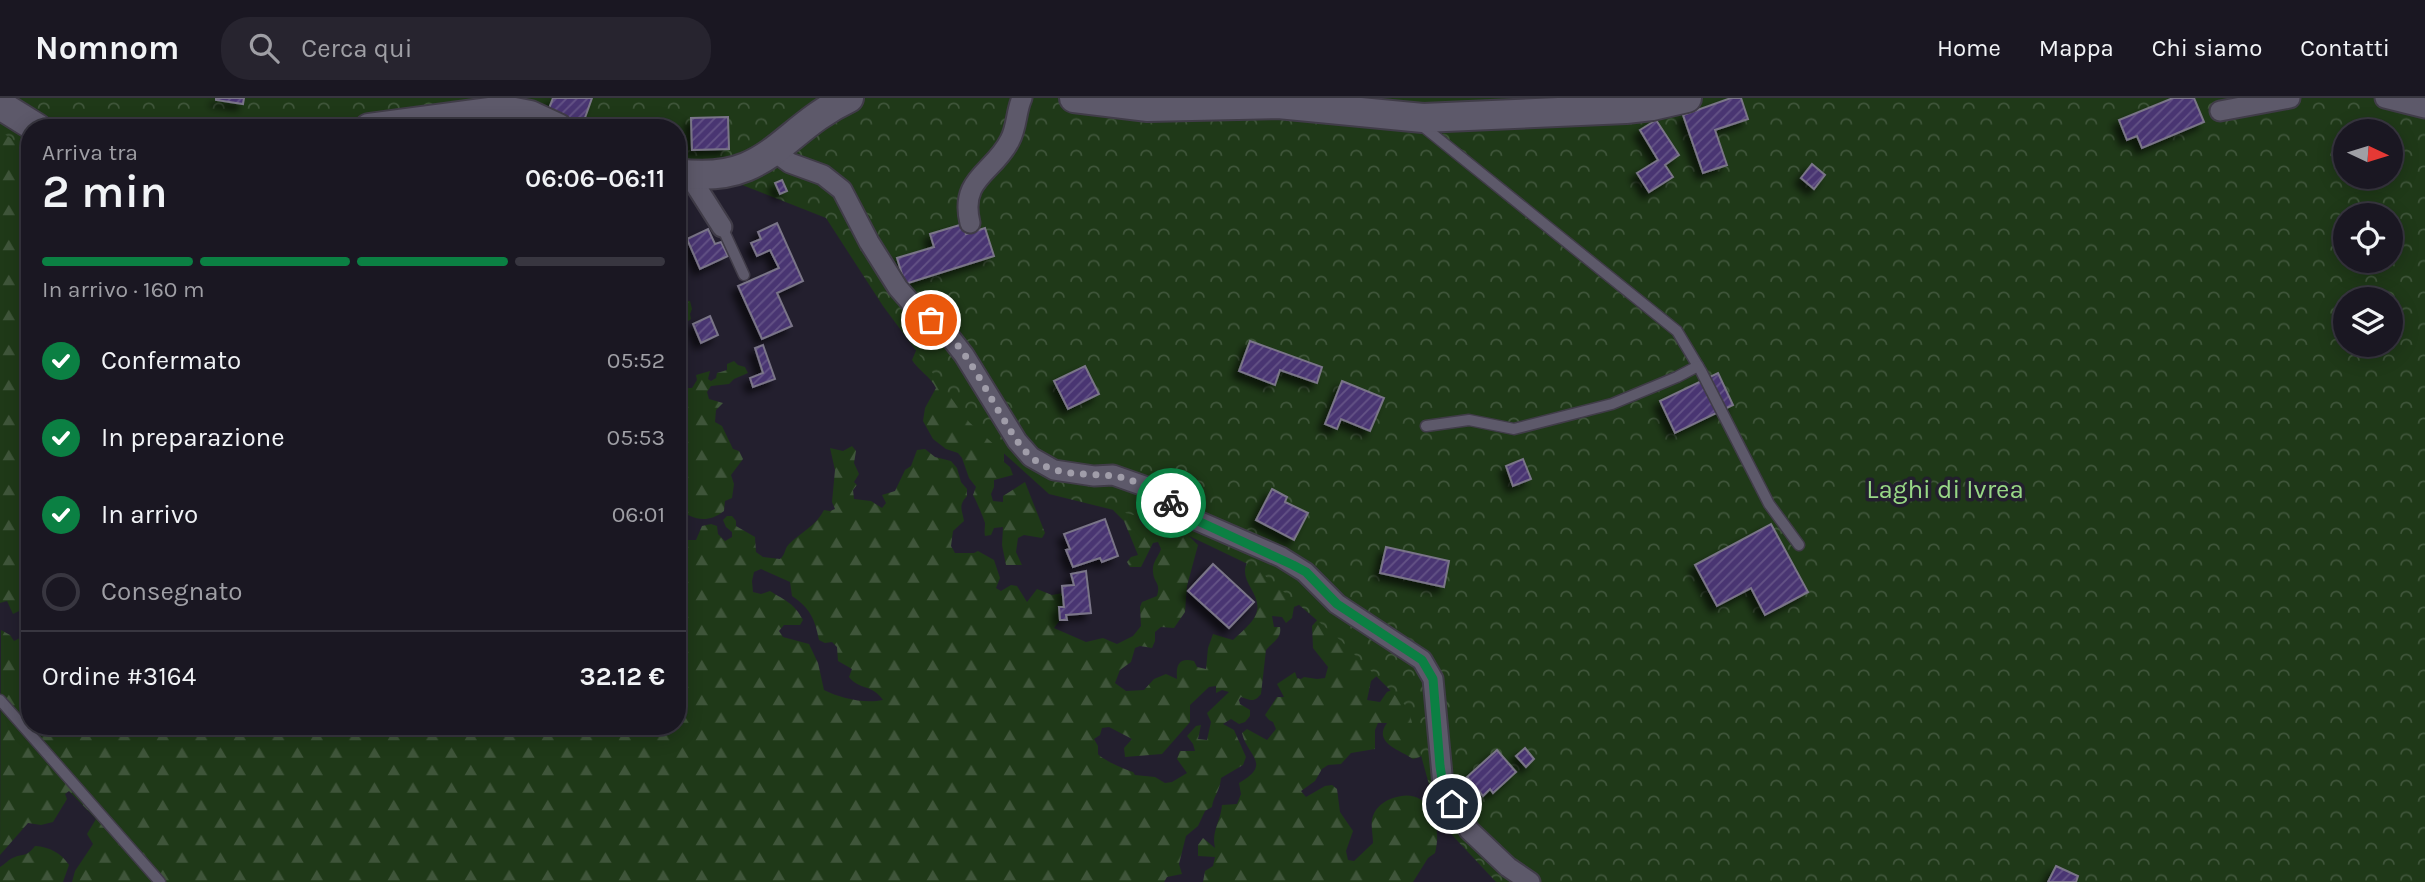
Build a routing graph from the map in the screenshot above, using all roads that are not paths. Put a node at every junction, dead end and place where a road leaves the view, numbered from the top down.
1 (849, 98) edge
2 (1022, 98) edge
3 (1074, 98) edge
4 (1687, 98) edge
5 (2290, 98) edge
6 (2385, 98) edge
7 (0, 105) edge
8 (2425, 108) edge
9 (2220, 111) dead end
10 (1407, 113) edge
11 (23, 119) edge
12 (436, 119) edge
13 (539, 119) edge
14 (775, 152) junction
15 (686, 174) edge
16 (686, 178) edge
17 (970, 223) dead end
18 (722, 227) joint
19 (744, 275) dead end
20 (1698, 366) junction
21 (1426, 426) dead end
22 (1799, 545) dead end
23 (0, 700) edge
24 (21, 724) edge
25 (31, 735) edge
26 (160, 882) edge
27 (1530, 882) edge

1 - 14 main road
2 - 17 street
3 - 10 main road
4 - 10 main road
5 - 9 street
6 - 8 street
7 - 11 main road
10 - 20 lane
12 - 13 main road
14 - 15 main road
14 - 27 street
16 - 18 street
18 - 19 lane
20 - 21 lane
20 - 22 lane
23 - 24 lane
25 - 26 lane

